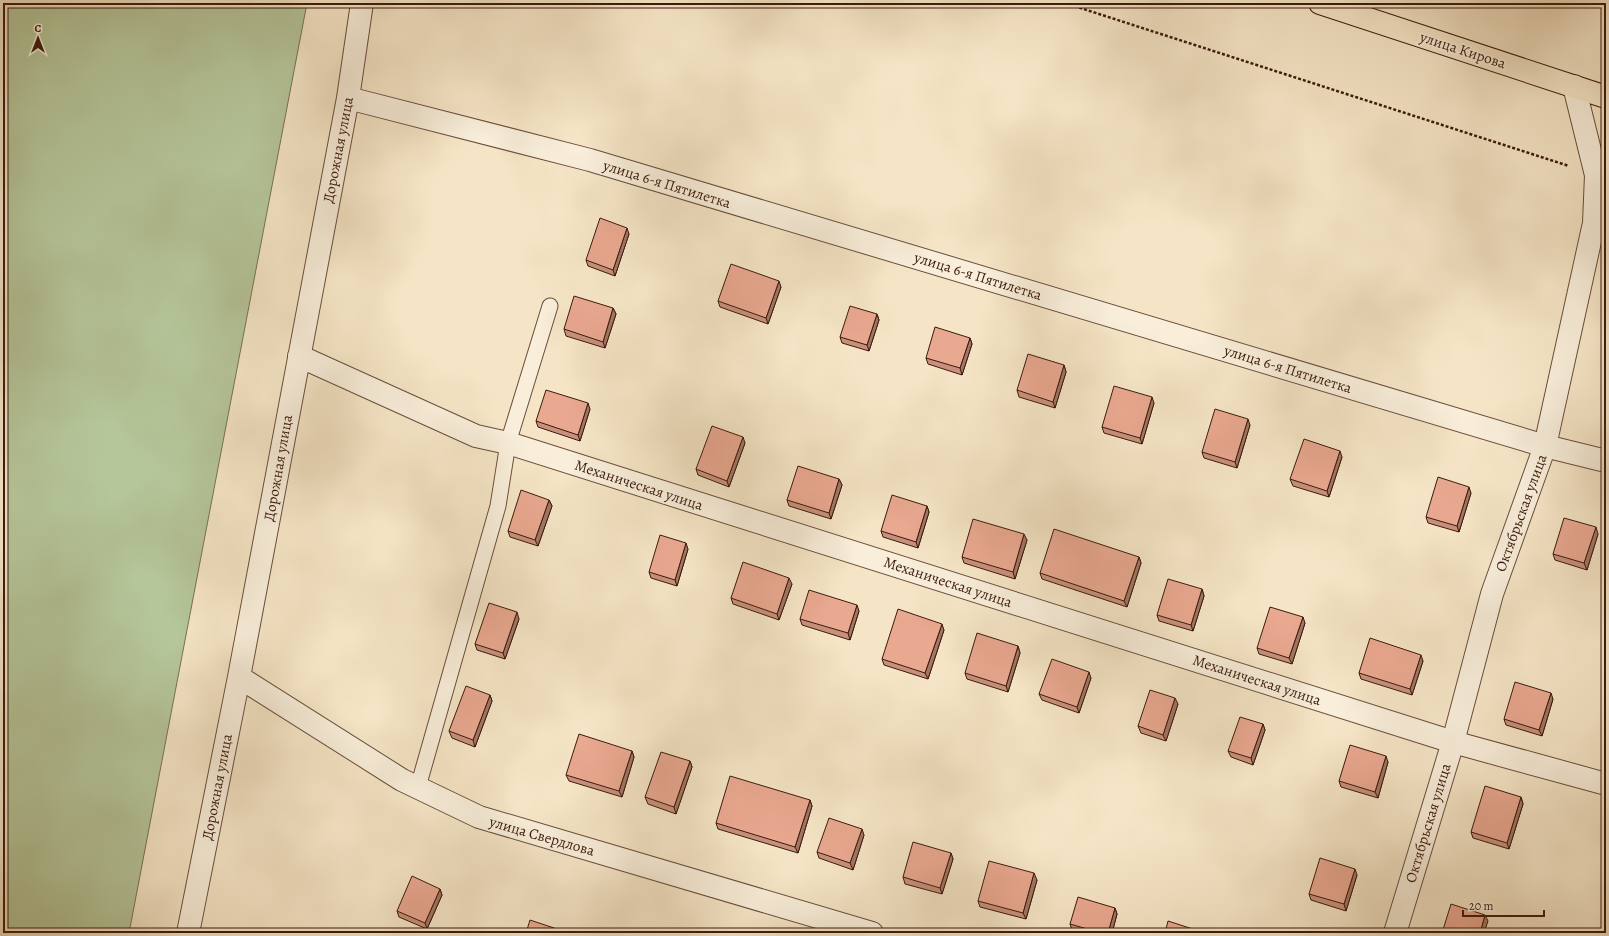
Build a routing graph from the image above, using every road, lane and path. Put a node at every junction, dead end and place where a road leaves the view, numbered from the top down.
1 (362, 3) edge
2 (1065, 3) edge
3 (1320, 3) edge
4 (1574, 86) junction
5 (1606, 97) edge
6 (348, 98) junction
7 (1596, 175) junction
8 (550, 306) dead end
9 (299, 356) junction
10 (508, 443) junction
11 (1545, 446) junction
12 (1606, 461) edge
13 (240, 677) junction
14 (1453, 742) junction
15 (1606, 784) edge
16 (418, 788) junction
17 (188, 933) edge
18 (872, 933) edge
19 (1395, 933) edge

1 - 6 street, Дорожная улица
2 - 7 path
3 - 4 main road, улица Кирова
4 - 5 main road, улица Кирова
4 - 7 street, Октябрьская улица
6 - 9 street, Дорожная улица
6 - 11 street, улица 6-я Пятилетка
7 - 11 street, Октябрьская улица
8 - 10 lane
9 - 10 street, Механическая улица
9 - 13 street, Дорожная улица
10 - 14 street, Механическая улица
10 - 16 lane
11 - 12 street, улица 6-я Пятилетка
11 - 14 street, Октябрьская улица
13 - 16 street, улица Свердлова
13 - 17 street, Дорожная улица
14 - 15 street, Механическая улица
14 - 19 street, Октябрьская улица
16 - 18 street, улица Свердлова

